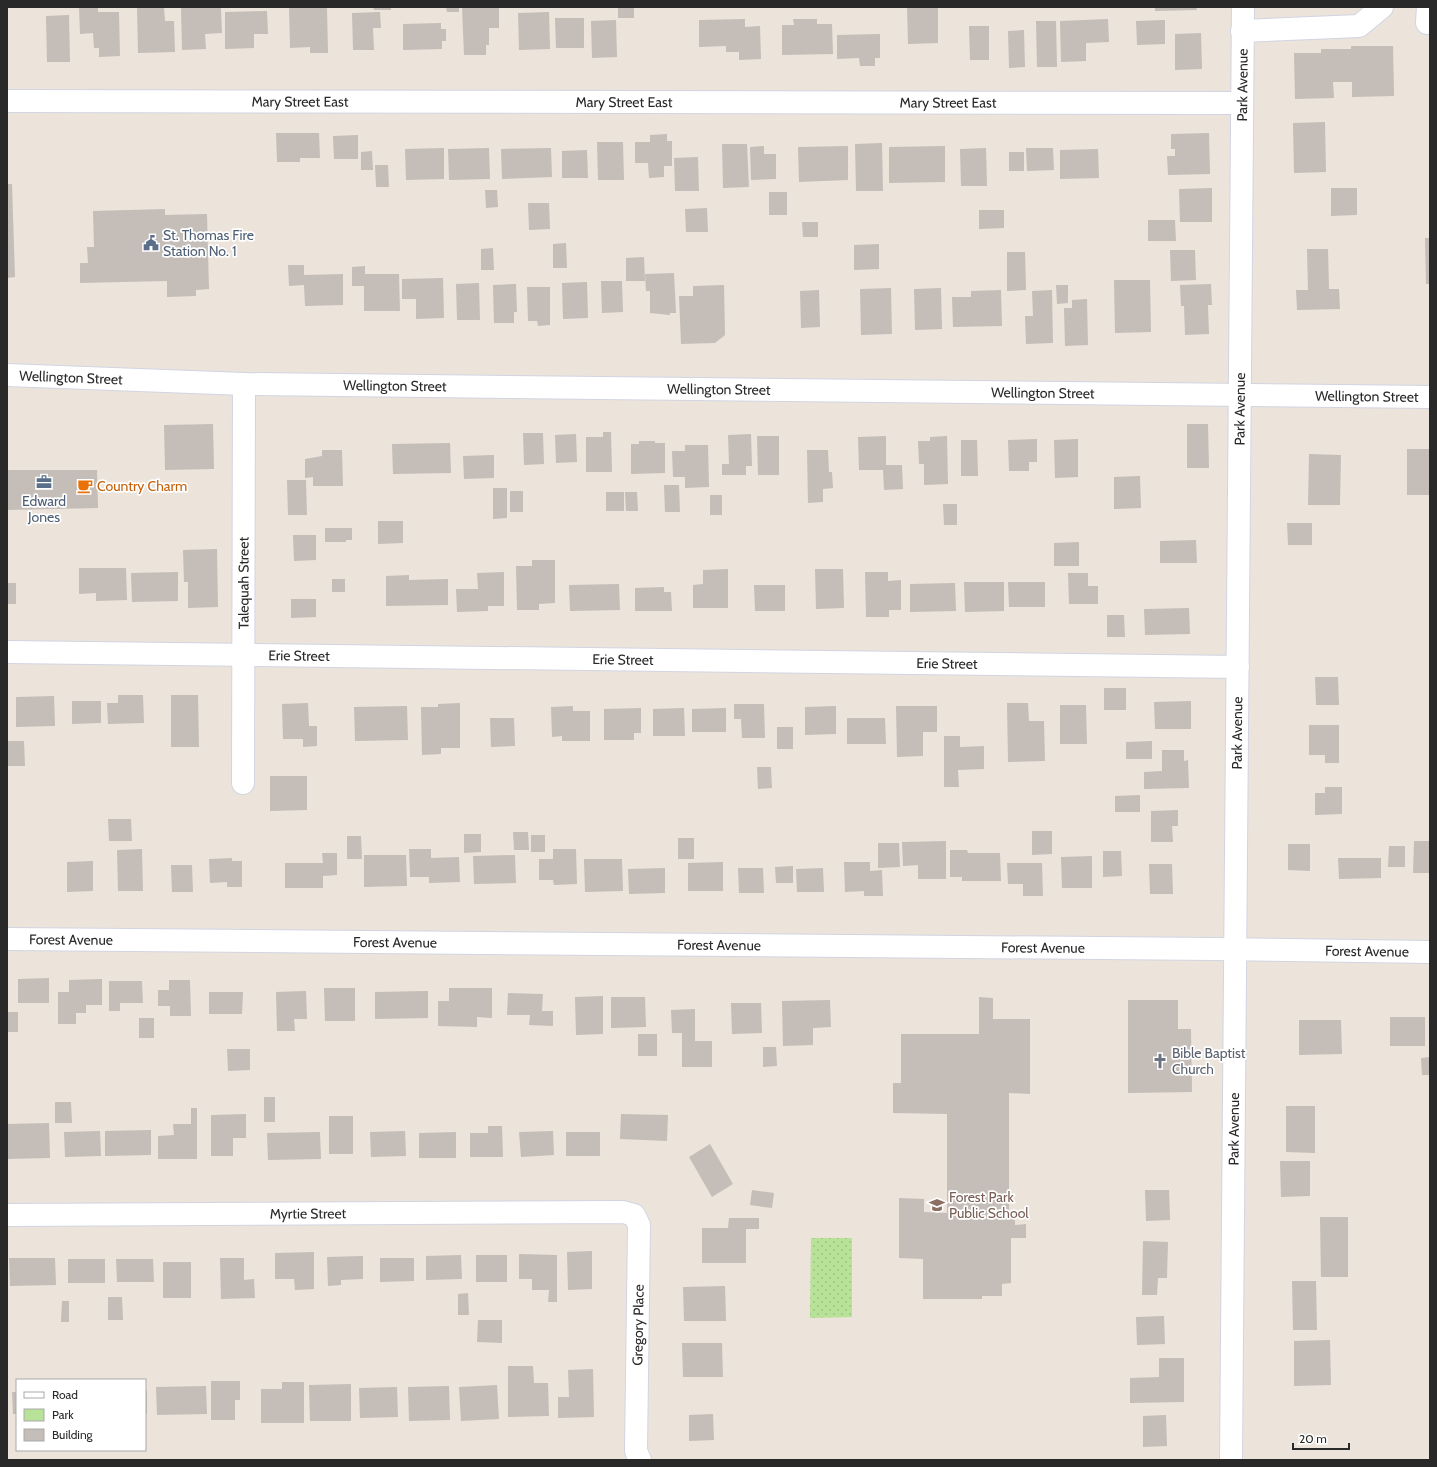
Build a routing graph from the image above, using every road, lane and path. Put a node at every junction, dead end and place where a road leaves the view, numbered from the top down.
1 (1242, 7) edge
2 (1382, 7) edge
3 (1242, 32) junction
4 (7, 101) edge
5 (1242, 103) junction
6 (7, 375) edge
7 (244, 384) junction
8 (1240, 396) junction
9 (1430, 397) edge
10 (7, 652) edge
11 (242, 656) junction
12 (1238, 667) junction
13 (243, 783) dead end
14 (7, 939) edge
15 (1236, 949) junction
16 (1430, 952) edge
17 (610, 1213) joint
18 (7, 1215) edge
19 (640, 1460) edge
20 (1231, 1460) edge

1 - 3 street, Park Avenue
2 - 3 street
3 - 5 street, Park Avenue
4 - 5 street, Mary Street East
5 - 8 street, Park Avenue
6 - 7 street, Wellington Street
7 - 8 street, Wellington Street
7 - 11 street, Talequah Street
8 - 9 street, Wellington Street
8 - 12 street, Park Avenue
10 - 11 street, Erie Street
11 - 12 street, Erie Street
11 - 13 street, Talequah Street
12 - 15 street, Park Avenue
14 - 15 street, Forest Avenue
15 - 16 street, Forest Avenue
15 - 20 street, Park Avenue
17 - 18 street, Myrtie Street
17 - 19 street, Gregory Place

